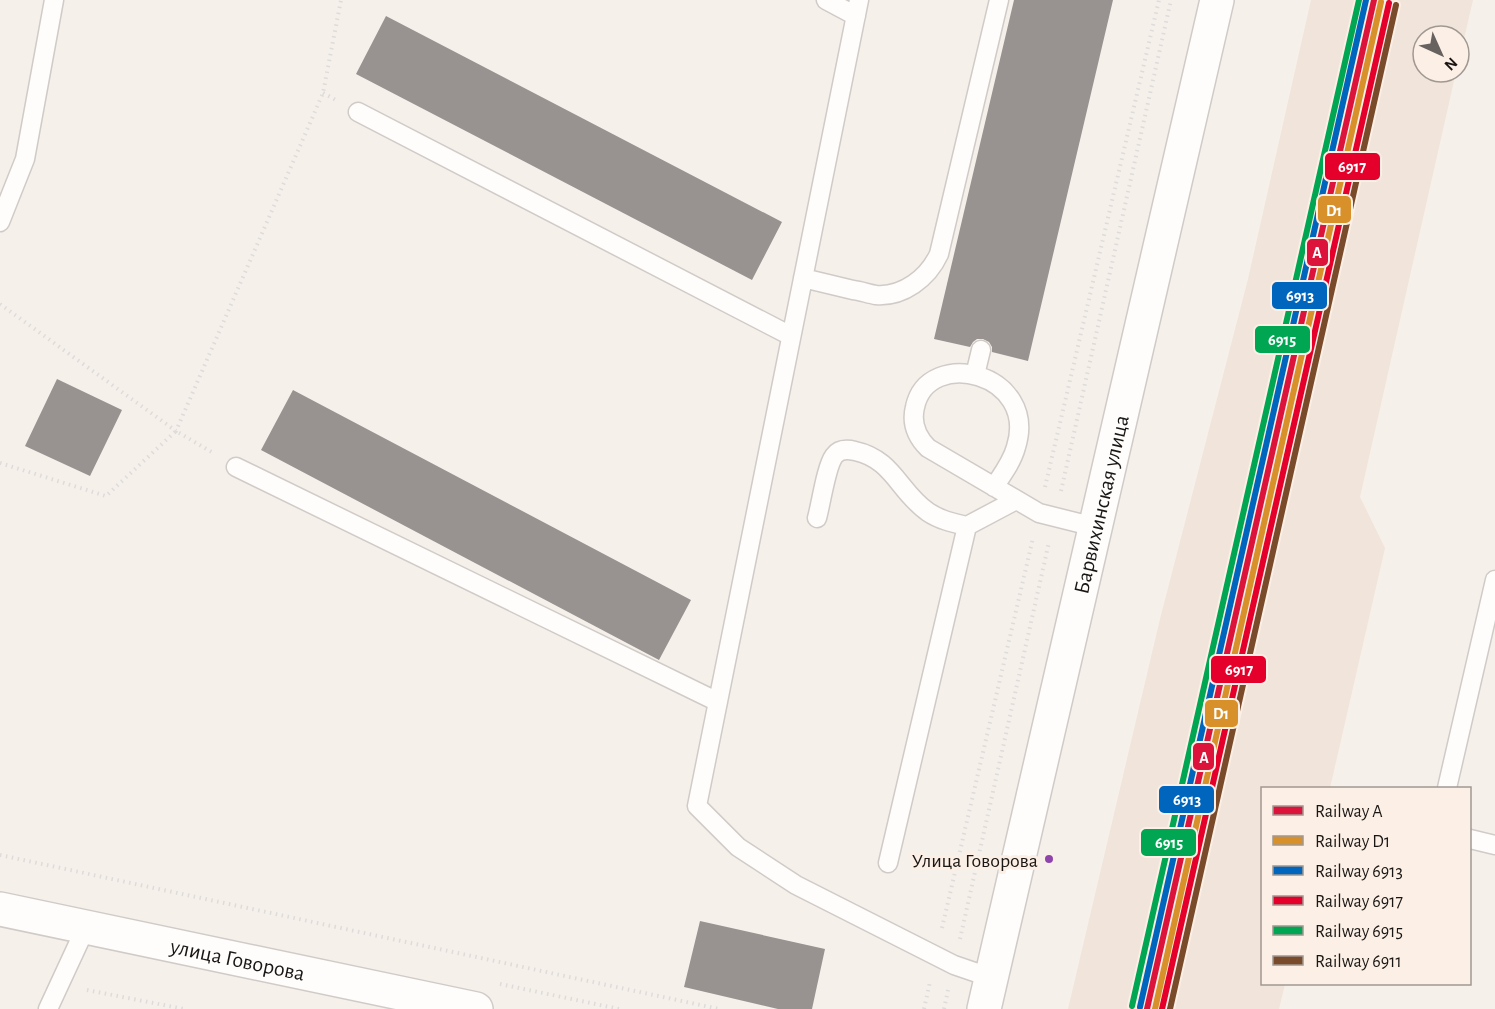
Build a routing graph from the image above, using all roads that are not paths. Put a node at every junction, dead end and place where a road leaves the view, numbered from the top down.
1 (54, 0) edge
2 (826, 0) edge
3 (999, 0) edge
4 (1217, 0) edge
5 (857, 8) edge
6 (358, 112) dead end
7 (0, 222) edge
8 (803, 278) junction
9 (791, 336) junction
10 (981, 350) dead end
11 (975, 375) junction
12 (236, 467) road end
13 (994, 488) junction
14 (1016, 500) junction
15 (817, 518) dead end
16 (967, 526) junction
17 (1095, 527) junction
18 (1495, 580) edge
19 (718, 702) junction
20 (1447, 787) edge
21 (1471, 839) edge
22 (1495, 845) edge
23 (888, 863) dead end
24 (0, 909) edge
25 (86, 927) junction
26 (988, 994) edge
27 (48, 1009) edge
28 (476, 1009) edge

1 - 7 lane
2 - 5 lane
3 - 8 lane
4 - 17 street, Барвихинская улица
5 - 8 lane
6 - 9 lane
8 - 9 lane
9 - 19 lane
10 - 11 lane
11 - 13 lane
11 - 13 lane
12 - 19 lane
13 - 14 lane
14 - 16 lane
14 - 17 lane
15 - 16 lane
16 - 23 lane
17 - 26 street, Барвихинская улица
18 - 20 lane
19 - 26 lane
21 - 22 lane
24 - 25 street, улица Говорова
25 - 27 lane
25 - 28 street, улица Говорова

